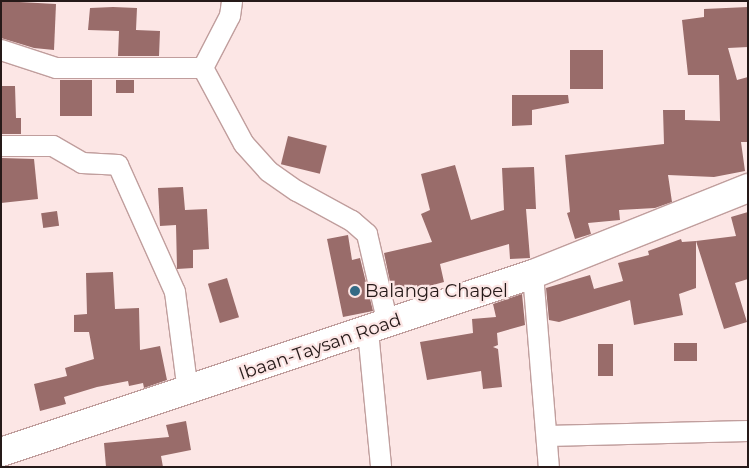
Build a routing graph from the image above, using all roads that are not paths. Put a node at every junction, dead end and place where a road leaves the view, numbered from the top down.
1 (232, 1) edge
2 (1, 50) edge
3 (203, 68) junction
4 (1, 146) edge
5 (748, 188) edge
6 (533, 274) junction
7 (378, 327) junction
8 (188, 392) junction
9 (748, 431) edge
10 (547, 436) junction
11 (1, 452) edge
12 (381, 467) edge
13 (549, 467) edge

1 - 3 street
2 - 3 street
3 - 7 street
4 - 8 street
5 - 6 main road, Ibaan-Taysan Road
6 - 7 main road, Ibaan-Taysan Road
6 - 10 street
7 - 8 main road, Ibaan-Taysan Road
7 - 12 street
8 - 11 main road, Ibaan-Taysan Road
9 - 10 street
10 - 13 street

